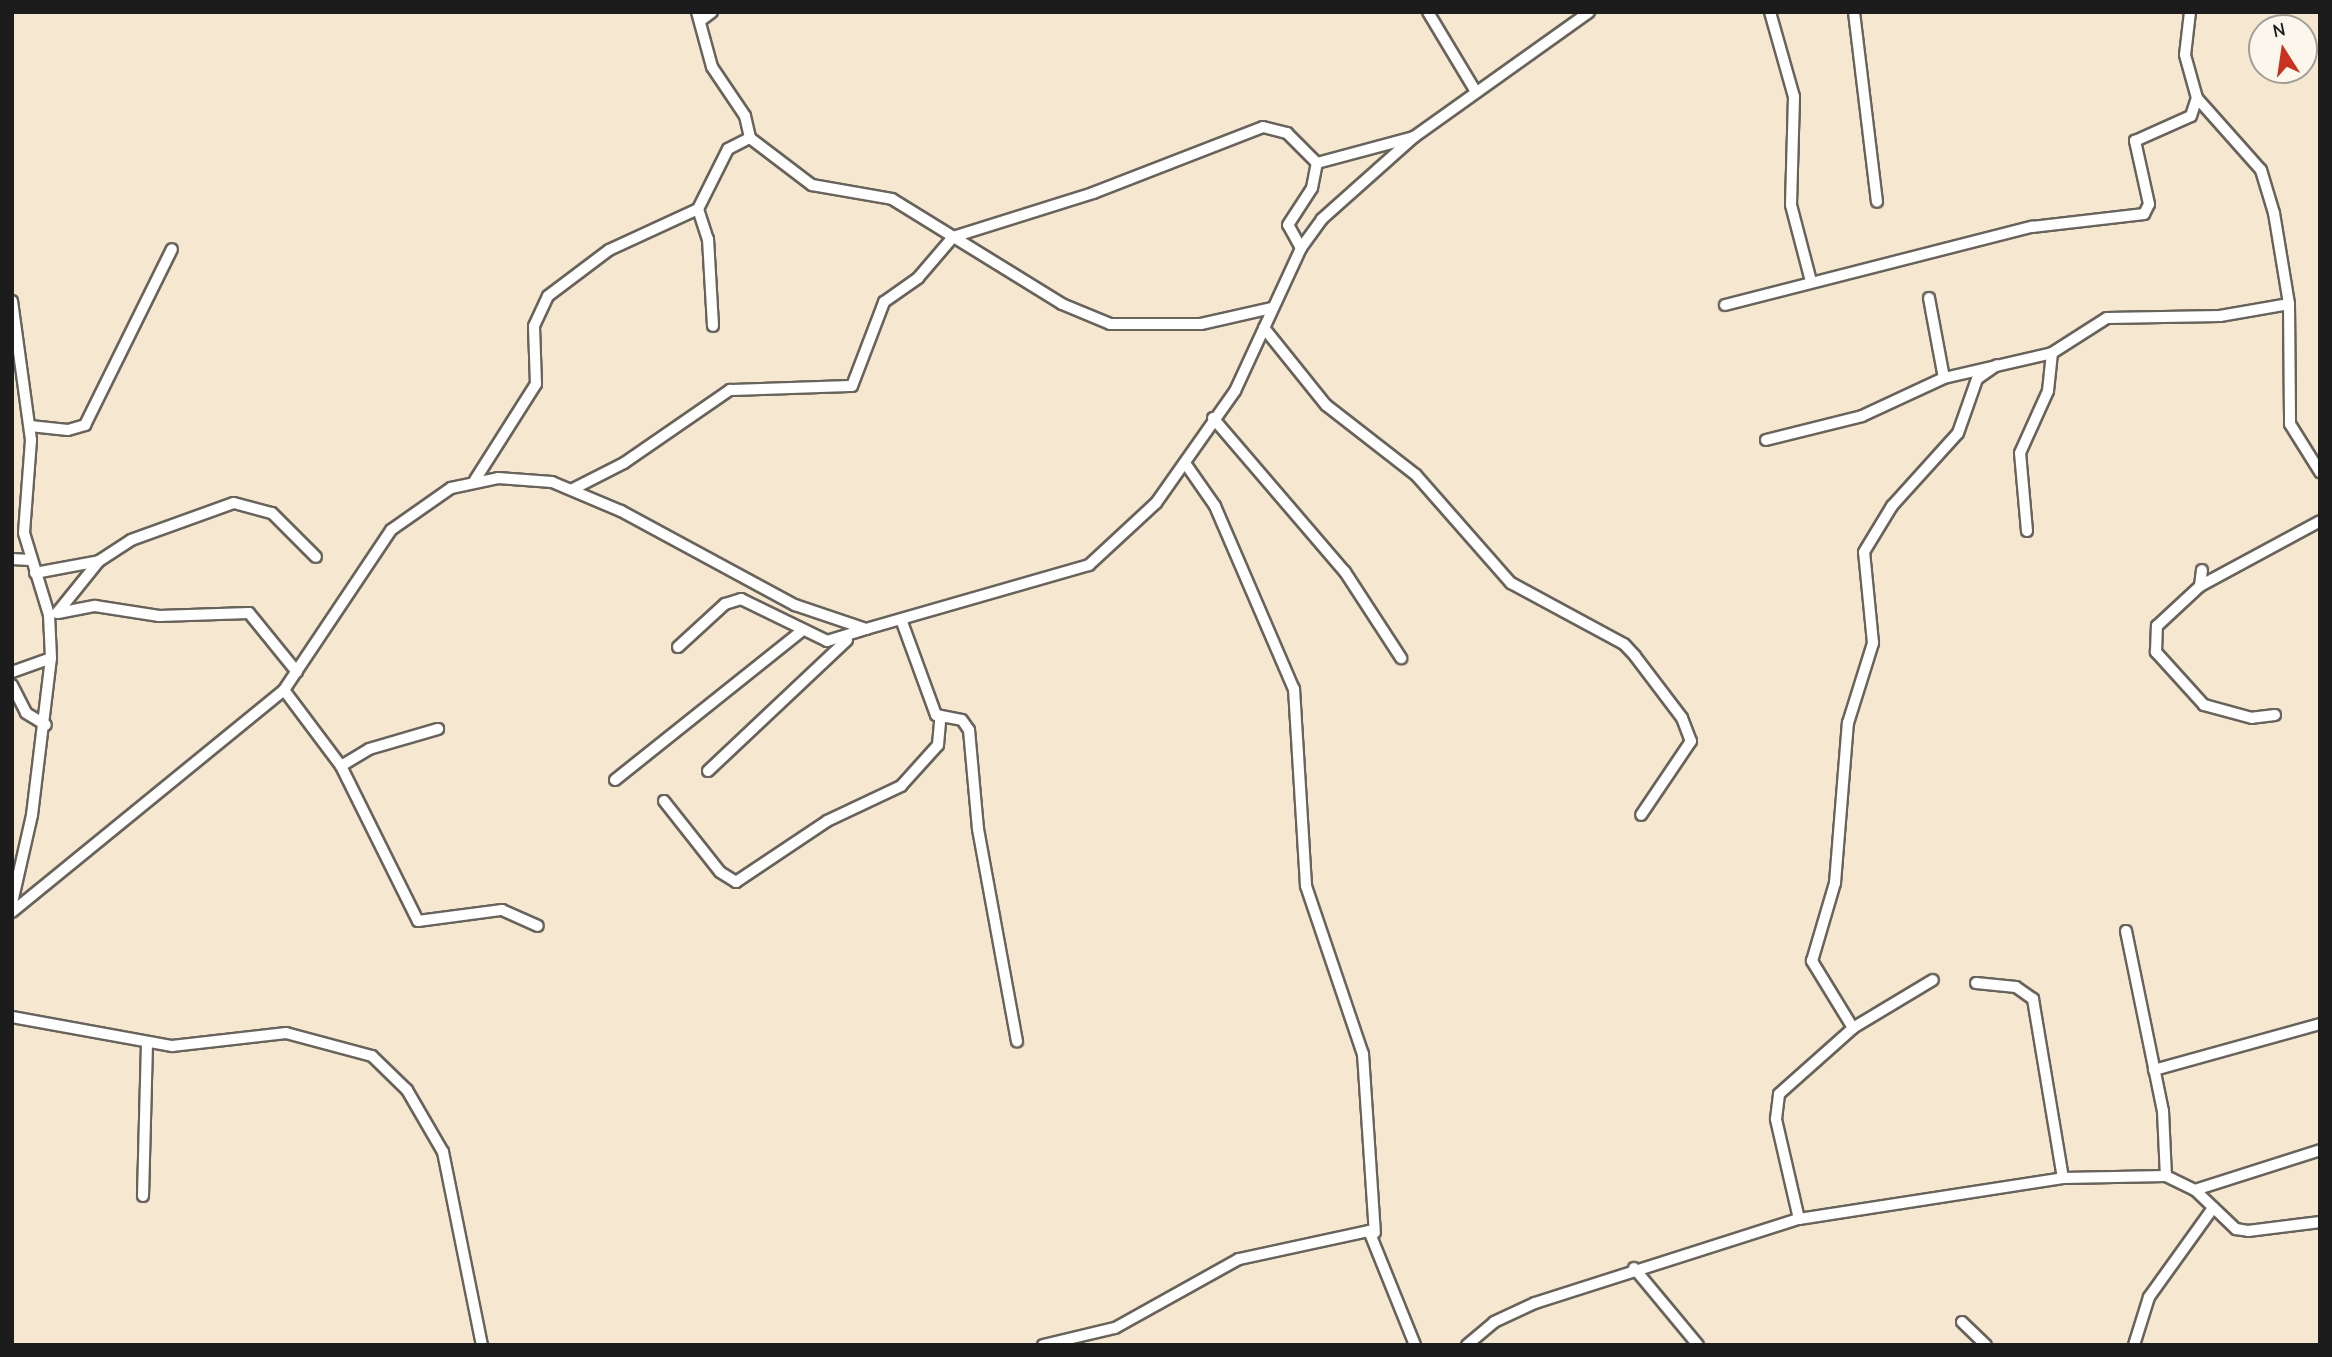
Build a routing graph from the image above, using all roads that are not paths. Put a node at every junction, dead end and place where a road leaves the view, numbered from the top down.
1 (712, 12) edge
2 (1428, 12) edge
3 (1589, 12) edge
4 (1770, 12) edge
5 (1854, 12) edge
6 (2190, 12) edge
7 (699, 16) edge
8 (1476, 92) junction
9 (2197, 98) junction
10 (1414, 137) junction
11 (750, 138) junction
12 (1317, 163) junction
13 (1877, 202) dead end
14 (698, 209) junction
15 (953, 236) junction
16 (1301, 248) junction
17 (172, 249) dead end
18 (1811, 281) junction
19 (1929, 298) dead end
20 (12, 301) edge
21 (1726, 304) dead end
22 (2289, 304) junction
23 (1272, 308) junction
24 (713, 326) dead end
25 (1264, 328) junction
26 (2052, 352) junction
27 (1997, 365) junction
28 (1944, 378) junction
29 (1213, 418) junction
30 (30, 426) junction
31 (1766, 440) dead end
32 (1185, 463) junction
33 (2320, 472) edge
34 (475, 481) junction
35 (573, 489) junction
36 (2320, 521) edge
37 (2026, 531) dead end
38 (316, 557) dead end
39 (12, 559) edge
40 (30, 560) junction
41 (100, 561) junction
42 (2202, 570) dead end
43 (35, 573) junction
44 (2200, 586) junction
45 (53, 614) junction
46 (902, 622) junction
47 (866, 628) junction
48 (803, 630) junction
49 (846, 640) junction
50 (678, 647) dead end
51 (51, 658) junction
52 (1401, 658) dead end
53 (12, 672) edge
54 (297, 672) junction
55 (12, 685) edge
56 (284, 690) junction
57 (2276, 715) dead end
58 (940, 720) junction
59 (46, 725) junction
60 (438, 729) dead end
61 (341, 765) junction
62 (708, 771) dead end
63 (615, 780) dead end
64 (664, 801) dead end
65 (1641, 815) dead end
66 (12, 903) edge
67 (12, 912) edge
68 (538, 926) dead end
69 (2126, 931) dead end
70 (1933, 980) dead end
71 (1976, 983) dead end
72 (12, 1017) edge
73 (2320, 1024) edge
74 (1853, 1028) junction
75 (1017, 1041) dead end
76 (147, 1042) junction
77 (2154, 1070) junction
78 (2320, 1150) edge
79 (2166, 1176) junction
80 (2063, 1178) junction
81 (2195, 1190) junction
82 (143, 1196) dead end
83 (2213, 1208) junction
84 (1799, 1219) junction
85 (2320, 1222) edge
86 (1375, 1233) junction
87 (1634, 1268) junction
88 (1962, 1322) dead end
89 (1101, 1333) junction
90 (1472, 1343) edge
91 (482, 1345) edge
92 (1043, 1345) edge
93 (1104, 1345) edge
94 (1415, 1345) edge
95 (1698, 1345) edge
96 (1986, 1345) edge
97 (2134, 1345) edge

1 - 7 street
2 - 8 street
3 - 8 street
4 - 18 street
5 - 13 street
6 - 9 street
7 - 11 street
8 - 10 street
9 - 18 street
9 - 22 street
10 - 12 street
10 - 16 street
11 - 14 street
11 - 15 street
12 - 15 street
12 - 16 street
14 - 24 street
14 - 34 street
15 - 23 street
15 - 35 street
16 - 23 street
17 - 30 street
18 - 21 street
19 - 28 street
20 - 30 street
22 - 26 street
22 - 33 street
23 - 25 street
25 - 29 street
25 - 65 street
26 - 27 street
26 - 37 street
27 - 28 street
27 - 74 street
28 - 31 street
29 - 32 street
29 - 52 street
30 - 40 street
32 - 46 street
32 - 86 street
34 - 35 street
34 - 54 street
35 - 47 street
36 - 44 street
38 - 41 street
39 - 40 street
40 - 43 street
41 - 43 street
41 - 45 street
42 - 44 street
43 - 45 street
44 - 57 street
45 - 51 street
45 - 54 street
46 - 47 street
46 - 58 street
47 - 49 street
48 - 49 street
48 - 50 street
48 - 63 street
49 - 62 street
51 - 53 street
51 - 59 street
54 - 56 street
55 - 59 street
56 - 61 street
56 - 67 street
58 - 64 street
58 - 75 street
59 - 66 street
60 - 61 street
61 - 68 street
69 - 77 street
70 - 74 street
71 - 80 street
72 - 76 street
73 - 77 street
74 - 84 street
76 - 82 street
76 - 91 street
77 - 79 street
78 - 81 street
79 - 80 street
79 - 81 street
80 - 84 street
81 - 83 street
83 - 85 street
83 - 97 street
84 - 87 street
86 - 89 street
86 - 94 street
87 - 90 street
87 - 95 street
88 - 96 street
89 - 92 street
89 - 93 street

